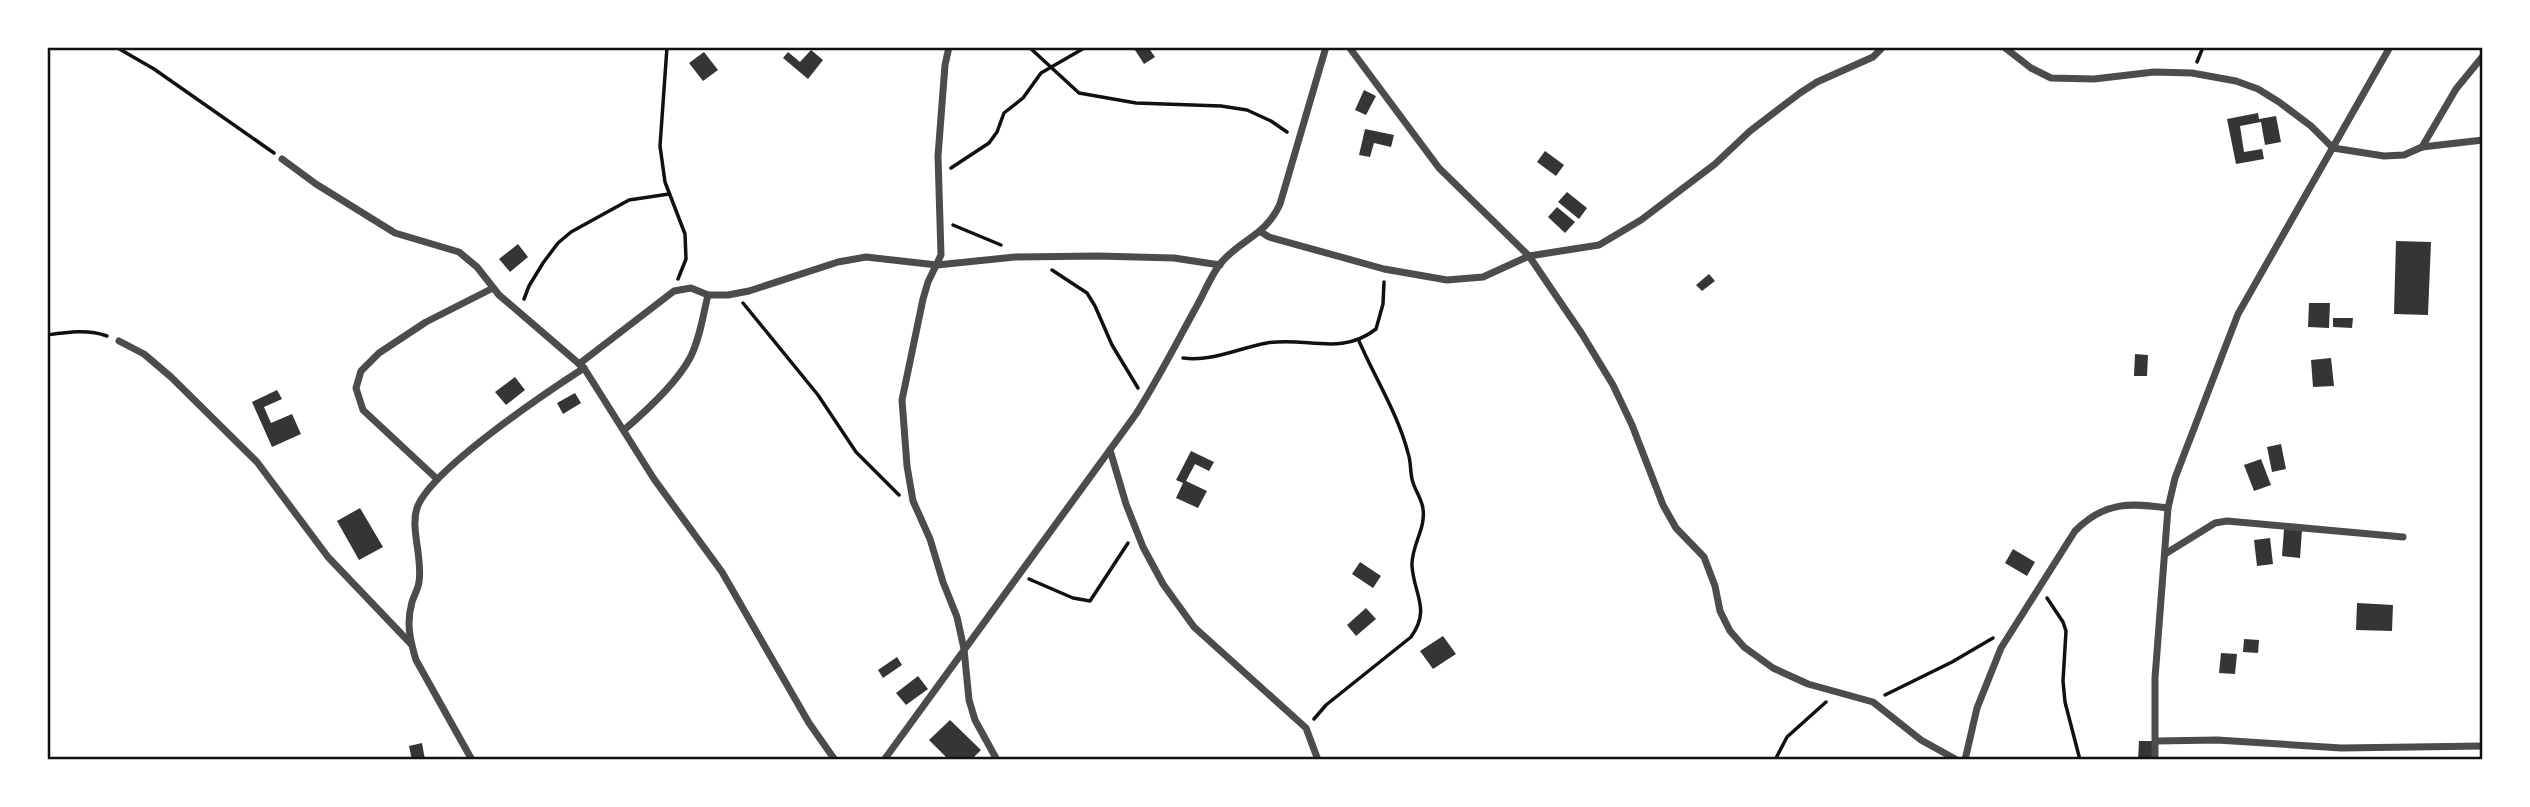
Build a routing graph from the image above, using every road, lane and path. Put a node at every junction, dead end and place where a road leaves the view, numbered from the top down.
1 (116, 47) edge
2 (667, 47) edge
3 (949, 47) edge
4 (1029, 47) edge
5 (1086, 47) edge
6 (1326, 47) edge
7 (1349, 47) edge
8 (1883, 47) edge
9 (2004, 47) edge
10 (2390, 47) edge
11 (2483, 56) edge
12 (1050, 67) junction
13 (1298, 140) junction
14 (2483, 140) edge
15 (2422, 147) junction
16 (2333, 148) junction
17 (282, 159) joint
18 (939, 180) junction
19 (669, 194) junction
20 (941, 222) junction
21 (1261, 232) junction
22 (1529, 256) junction
23 (1029, 257) junction
24 (937, 265) junction
25 (1220, 265) junction
26 (1384, 269) junction
27 (493, 288) junction
28 (674, 291) junction
29 (734, 294) junction
30 (708, 295) junction
31 (519, 314) junction
32 (47, 335) edge
33 (119, 341) joint
34 (1359, 341) junction
35 (1170, 357) junction
36 (581, 366) junction
37 (1144, 401) junction
38 (624, 430) junction
39 (1110, 450) junction
40 (437, 479) junction
41 (2168, 508) junction
42 (917, 512) junction
43 (1136, 529) junction
44 (2403, 537) dead end
45 (2165, 554) junction
46 (1017, 575) junction
47 (2039, 588) junction
48 (2011, 632) junction
49 (411, 645) junction
50 (964, 649) junction
51 (1852, 695) junction
52 (1868, 700) junction
53 (1306, 728) junction
54 (2156, 741) junction
55 (2483, 746) edge
56 (472, 760) edge
57 (835, 760) edge
58 (884, 760) edge
59 (997, 760) edge
60 (1318, 760) edge
61 (1775, 760) edge
62 (1957, 760) edge
63 (1965, 760) edge
64 (2080, 760) edge
65 (2155, 760) edge

1 - 17 path
2 - 19 path
3 - 18 street
4 - 12 path
5 - 12 path
6 - 13 street
7 - 22 street
8 - 22 street
9 - 16 street
10 - 16 street
11 - 15 street
12 - 13 path
12 - 18 path
13 - 21 street
14 - 15 street
15 - 16 street
16 - 41 street
17 - 27 street
18 - 20 street
19 - 28 path
19 - 31 path
20 - 23 path
20 - 24 street
21 - 25 street
21 - 26 street
22 - 26 street
22 - 51 street
23 - 24 street
23 - 25 street
23 - 37 path
24 - 29 street
24 - 42 street
25 - 35 street
26 - 34 path
27 - 31 street
27 - 40 street
28 - 30 street
28 - 36 street
29 - 30 street
29 - 42 path
30 - 38 street
31 - 36 street
32 - 33 path
33 - 49 street
34 - 35 path
34 - 53 path
35 - 37 street
36 - 38 street
36 - 40 street
37 - 39 street
38 - 57 street
39 - 43 street
39 - 46 street
40 - 49 street
41 - 45 street
41 - 47 street
42 - 50 street
43 - 46 path
43 - 53 street
44 - 45 street
45 - 54 street
46 - 50 street
47 - 48 street
47 - 64 path
48 - 52 path
48 - 63 street
49 - 56 street
50 - 58 street
50 - 59 street
51 - 52 street
51 - 61 path
52 - 62 street
53 - 60 street
54 - 55 street
54 - 65 street

